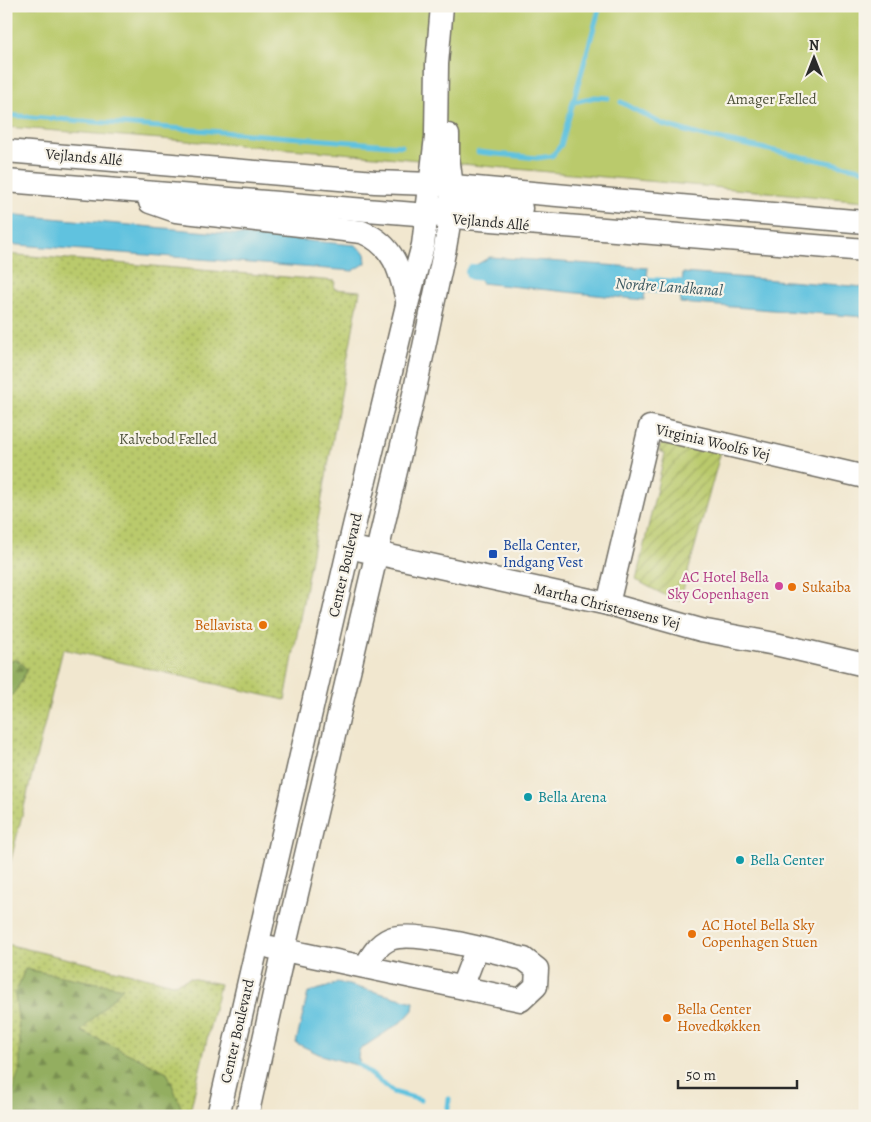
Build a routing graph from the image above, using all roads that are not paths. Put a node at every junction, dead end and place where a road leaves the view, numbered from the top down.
1 (443, 6) edge
2 (6, 151) edge
3 (6, 181) edge
4 (118, 190) junction
5 (446, 198) junction
6 (428, 215) junction
7 (865, 222) edge
8 (865, 250) edge
9 (408, 301) junction
10 (865, 477) edge
11 (349, 547) junction
12 (376, 553) junction
13 (608, 604) junction
14 (865, 665) edge
15 (257, 945) junction
16 (477, 948) junction
17 (284, 949) junction
18 (365, 967) junction
19 (462, 988) junction
20 (218, 1116) edge
21 (247, 1116) edge

1 - 5 street
2 - 5 street, Vejlands Allé
3 - 4 street, Vejlands Allé
4 - 6 street, Vejlands Allé
4 - 9 street, Vejlands Allé
5 - 6 street, Center Boulevard
5 - 6 street, Vejlands Allé
5 - 7 street, Vejlands Allé
5 - 8 street, Vejlands Allé
5 - 12 street, Center Boulevard
6 - 9 street, Center Boulevard
9 - 11 street, Center Boulevard
10 - 13 street, Virginia Woolfs Vej
11 - 12 street, Martha Christensens Vej
11 - 15 street, Center Boulevard
12 - 13 street, Martha Christensens Vej
12 - 17 street, Center Boulevard
13 - 14 street, Martha Christensens Vej
15 - 17 street
15 - 20 street, Center Boulevard
16 - 18 street
16 - 19 street
16 - 19 street
17 - 18 street
17 - 21 street, Center Boulevard
18 - 19 street

